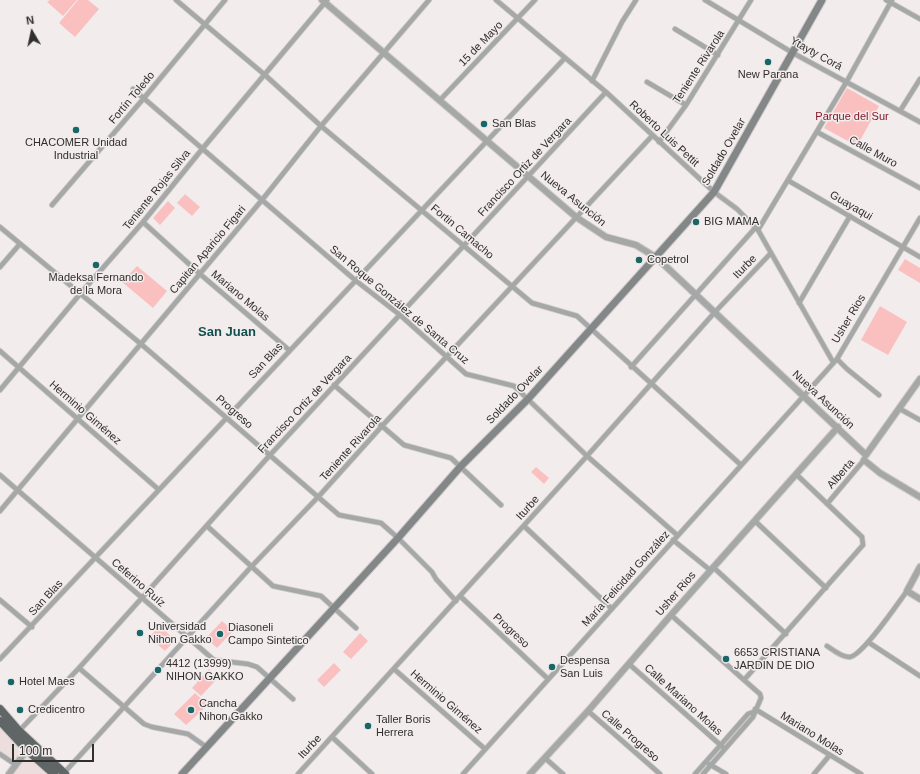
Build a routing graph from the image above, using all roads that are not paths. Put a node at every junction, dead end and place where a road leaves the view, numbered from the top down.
1 (176, 0) edge
2 (225, 0) edge
3 (430, 0) edge
4 (496, 0) edge
5 (535, 0) edge
6 (636, 0) edge
7 (705, 0) edge
8 (751, 0) edge
9 (822, 0) edge
10 (886, 0) edge
11 (324, 1) edge
12 (892, 2) edge
13 (518, 19) junction
14 (740, 20) junction
15 (920, 20) edge
16 (204, 24) junction
17 (675, 29) dead end
18 (793, 53) junction
19 (385, 54) junction
20 (718, 55) junction
21 (564, 59) junction
22 (265, 75) junction
23 (920, 78) edge
24 (592, 81) junction
25 (847, 81) junction
26 (648, 82) dead end
27 (133, 89) dead end
28 (606, 92) junction
29 (144, 98) junction
30 (440, 100) junction
31 (686, 105) junction
32 (900, 112) junction
33 (920, 122) edge
34 (321, 126) junction
35 (816, 132) junction
36 (652, 136) junction
37 (487, 141) junction
38 (659, 142) junction
39 (202, 148) junction
40 (528, 176) junction
41 (789, 181) junction
42 (920, 188) edge
43 (714, 192) junction
44 (262, 200) junction
45 (52, 205) dead end
46 (420, 210) junction
47 (850, 216) junction
48 (576, 217) junction
49 (920, 218) edge
50 (143, 222) junction
51 (0, 227) edge
52 (757, 229) junction
53 (19, 245) junction
54 (464, 246) junction
55 (904, 247) junction
56 (771, 253) junction
57 (920, 257) edge
58 (657, 258) junction
59 (0, 267) edge
60 (200, 274) junction
61 (355, 280) junction
62 (511, 286) junction
63 (80, 294) junction
64 (697, 295) junction
65 (799, 303) junction
66 (715, 312) junction
67 (400, 315) junction
68 (591, 329) junction
69 (141, 344) junction
70 (289, 350) junction
71 (0, 351) edge
72 (446, 357) junction
73 (835, 360) junction
74 (631, 367) junction
75 (19, 368) junction
76 (920, 379) edge
77 (650, 384) junction
78 (334, 385) junction
79 (0, 390) edge
80 (879, 395) dead end
81 (804, 396) junction
82 (528, 399) junction
83 (900, 408) junction
84 (78, 418) junction
85 (226, 418) junction
86 (920, 420) edge
87 (382, 426) junction
88 (838, 427) junction
89 (270, 455) junction
90 (587, 456) junction
91 (865, 457) junction
92 (741, 465) junction
93 (461, 466) junction
94 (0, 475) edge
95 (797, 475) junction
96 (158, 489) junction
97 (18, 490) junction
98 (319, 496) junction
99 (920, 497) edge
100 (827, 504) junction
101 (501, 505) dead end
102 (0, 511) edge
103 (755, 521) junction
104 (207, 526) junction
105 (524, 526) junction
106 (677, 536) junction
107 (398, 538) junction
108 (673, 540) junction
109 (96, 558) junction
110 (251, 567) junction
111 (920, 567) edge
112 (711, 569) junction
113 (826, 588) junction
114 (907, 591) junction
115 (142, 596) junction
116 (460, 596) junction
117 (920, 599) edge
118 (0, 600) edge
119 (456, 601) junction
120 (334, 607) junction
121 (612, 609) junction
122 (671, 614) junction
123 (32, 627) junction
124 (356, 628) dead end
125 (786, 634) junction
126 (187, 638) junction
127 (868, 642) junction
128 (827, 646) dead end
129 (0, 659) edge
130 (629, 664) junction
131 (79, 668) junction
132 (394, 669) junction
133 (920, 676) edge
134 (269, 677) junction
135 (548, 679) junction
136 (744, 680) junction
137 (292, 699) dead end
138 (124, 707) junction
139 (0, 709) edge
140 (754, 710) junction
141 (588, 711) junction
142 (0, 721) edge
143 (19, 731) junction
144 (332, 737) junction
145 (721, 745) junction
146 (205, 746) junction
147 (485, 749) junction
148 (725, 749) junction
149 (27, 750) junction
150 (0, 754) edge
151 (829, 756) junction
152 (545, 758) junction
153 (706, 762) junction
154 (16, 765) junction
155 (711, 765) junction
156 (64, 773) edge
157 (9, 774) edge
158 (54, 774) edge
159 (182, 774) edge
160 (298, 774) edge
161 (372, 774) edge
162 (463, 774) edge
163 (530, 774) edge
164 (563, 774) edge
165 (660, 774) edge
166 (695, 774) edge
167 (703, 774) edge
168 (726, 774) edge
169 (814, 774) edge
170 (861, 774) edge

1 - 16 street, Fortin Camacho
2 - 16 street, Fortín Toledo
3 - 19 street, Capitan Aparicio Figari
4 - 13 street, Roberto Luis Pettit
5 - 13 street, 15 de Mayo
6 - 24 street
7 - 14 street, Ytayty Corá
8 - 14 street, Teniente Rivarola
9 - 18 main road, Soldado Ovelar
10 - 12 street
11 - 19 street, Nueva Asunción
11 - 22 street, Teniente Rojas Silva
12 - 15 street
12 - 25 street
13 - 21 street, Roberto Luis Pettit
13 - 30 street, 15 de Mayo
14 - 18 street, Ytayty Corá
14 - 20 street, Teniente Rivarola
16 - 22 street, Fortin Camacho
16 - 29 street, Fortín Toledo
17 - 20 street
18 - 25 street, Ytayty Corá
18 - 43 main road, Soldado Ovelar
19 - 30 street, Nueva Asunción
19 - 34 street, Capitan Aparicio Figari
20 - 31 street, Teniente Rivarola
21 - 24 street, Roberto Luis Pettit
21 - 37 street, San Blas
22 - 34 street, Fortin Camacho
22 - 39 street, Teniente Rojas Silva
23 - 32 street
24 - 28 street, Roberto Luis Pettit
25 - 32 street, Ytayty Corá
25 - 35 street
26 - 31 street
27 - 29 street, San Roque González de Santa Cruz
28 - 36 street, Roberto Luis Pettit
28 - 40 street, Francisco Ortiz de Vergara
29 - 39 street, San Roque González de Santa Cruz
29 - 45 street, Fortín Toledo
30 - 37 street, Nueva Asunción
31 - 38 street, Teniente Rivarola
32 - 33 street, Ytayty Corá
34 - 44 street, Capitan Aparicio Figari
34 - 46 street, Fortin Camacho
35 - 41 street
35 - 42 street, Calle Muro
36 - 38 street, Roberto Luis Pettit
36 - 48 street, Teniente Rivarola
37 - 40 street, Nueva Asunción
37 - 46 street, San Blas
38 - 43 street, Roberto Luis Pettit
39 - 44 street, San Roque González de Santa Cruz
39 - 50 street, Teniente Rojas Silva
40 - 48 street, Nueva Asunción
40 - 54 street, Francisco Ortiz de Vergara
41 - 47 street, Guayaqui
41 - 52 street
43 - 52 street, Roberto Luis Pettit
43 - 58 main road, Soldado Ovelar
44 - 60 street, Capitan Aparicio Figari
44 - 61 street, San Roque González de Santa Cruz
46 - 54 street, Fortin Camacho
46 - 61 street, San Blas
47 - 55 street, Guayaqui
47 - 65 street
48 - 58 street, Nueva Asunción
48 - 62 street, Teniente Rivarola
49 - 55 street, Usher Rios
50 - 60 street, Mariano Molas
50 - 63 street, Teniente Rojas Silva
51 - 53 street, Progreso
52 - 56 street, Roberto Luis Pettit
52 - 64 street
53 - 59 street
53 - 63 street, Progreso
54 - 62 street, Fortin Camacho
54 - 67 street, Francisco Ortiz de Vergara
55 - 57 street, Guayaqui
55 - 73 street, Usher Rios
56 - 65 street, Roberto Luis Pettit
56 - 66 street, Iturbe
58 - 64 street, Nueva Asunción
58 - 68 main road, Soldado Ovelar
60 - 69 street, Capitan Aparicio Figari
60 - 70 street, Mariano Molas
61 - 67 street, San Roque González de Santa Cruz
61 - 70 street, San Blas
62 - 68 street, Fortin Camacho
62 - 72 street, Teniente Rivarola
63 - 69 street, Progreso
63 - 75 street, Teniente Rojas Silva
64 - 66 street, Nueva Asunción
64 - 74 street
65 - 73 street, Roberto Luis Pettit
66 - 77 street, Iturbe
66 - 81 street, Nueva Asunción
67 - 72 street, San Roque González de Santa Cruz
67 - 78 street, Francisco Ortiz de Vergara
68 - 74 street, Fortin Camacho
68 - 82 main road, Soldado Ovelar
69 - 84 street, Capitan Aparicio Figari
69 - 85 street, Progreso
70 - 85 street, San Blas
71 - 75 street, Herminio Giménez
72 - 82 street, San Roque González de Santa Cruz
72 - 87 street, Teniente Rivarola
73 - 80 street, Roberto Luis Pettit
73 - 81 street, Usher Rios
74 - 77 street, Fortin Camacho
75 - 79 street, Teniente Rojas Silva
75 - 84 street, Herminio Giménez
76 - 83 street
77 - 90 street, Iturbe
77 - 92 street, Fortin Camacho
78 - 87 street
78 - 89 street, Francisco Ortiz de Vergara
81 - 88 street, Nueva Asunción
81 - 92 street, María Felicidad González
82 - 90 street, San Roque González de Santa Cruz
82 - 93 main road, Soldado Ovelar
83 - 86 street
83 - 91 street
84 - 96 street, Herminio Giménez
84 - 97 street, Capitan Aparicio Figari
85 - 89 street, Progreso
85 - 96 street, San Blas
87 - 93 street
87 - 98 street, Teniente Rivarola
88 - 91 street, Nueva Asunción
88 - 95 street, Usher Rios
89 - 98 street, Progreso
89 - 104 street, Francisco Ortiz de Vergara
90 - 105 street, Iturbe
90 - 106 street, San Roque González de Santa Cruz
91 - 99 street, Nueva Asunción
91 - 100 street, Alberta
92 - 106 street, María Felicidad González
93 - 101 street
93 - 107 main road, Soldado Ovelar
94 - 97 street, Ceferino Ruíz
95 - 100 street
95 - 103 street, Usher Rios
96 - 109 street, San Blas
97 - 102 street, Capitan Aparicio Figari
97 - 109 street, Ceferino Ruíz
98 - 107 street, Progreso
98 - 110 street, Teniente Rivarola
100 - 113 street
103 - 112 street, Usher Rios
103 - 113 street
104 - 110 street
104 - 115 street, Francisco Ortiz de Vergara
105 - 116 street, Iturbe
105 - 121 street
106 - 108 street, María Felicidad González
107 - 119 street, Progreso
107 - 120 main road, Soldado Ovelar
108 - 112 street
108 - 121 street, María Felicidad González
109 - 115 street, Ceferino Ruíz
109 - 123 street, San Blas
110 - 120 street
110 - 126 street, Teniente Rivarola
111 - 114 street
112 - 122 street, Usher Rios
112 - 125 street
113 - 125 street
114 - 117 street
114 - 127 street
115 - 126 street, Ceferino Ruíz
115 - 131 street, Francisco Ortiz de Vergara
116 - 119 street, Iturbe
116 - 135 street, Progreso
118 - 123 street
119 - 132 street, Iturbe
120 - 124 street
120 - 134 main road, Soldado Ovelar
121 - 135 street, María Felicidad González
122 - 130 street, Usher Rios
122 - 136 street
123 - 129 street, San Blas
125 - 136 street
126 - 134 street, Ceferino Ruíz
126 - 138 street, Teniente Rivarola
127 - 128 street
127 - 133 street
130 - 141 street, Usher Rios
130 - 145 street, Calle Mariano Molas
131 - 138 street
131 - 143 street, Francisco Ortiz de Vergara
132 - 144 street, Iturbe
132 - 147 street, Herminio Giménez
134 - 137 street, Ceferino Ruíz
134 - 146 main road, Soldado Ovelar
135 - 147 street, María Felicidad González
136 - 140 street
138 - 146 street
138 - 156 street, Teniente Rivarola
139 - 143 highway
140 - 145 street
140 - 148 street
140 - 151 street, Mariano Molas
141 - 152 street, Usher Rios
141 - 165 street, Calle Progreso
142 - 149 highway
143 - 156 highway
144 - 160 street, Iturbe
144 - 161 street
145 - 148 street, Calle Mariano Molas
145 - 153 street
146 - 159 main road, Soldado Ovelar
147 - 162 street, María Felicidad González
148 - 155 street
149 - 154 street
149 - 158 highway
150 - 154 street
151 - 169 street
151 - 170 street, Mariano Molas
152 - 163 street, Usher Rios
152 - 164 street
153 - 155 street
153 - 166 street
154 - 157 street
155 - 167 street
155 - 168 street

